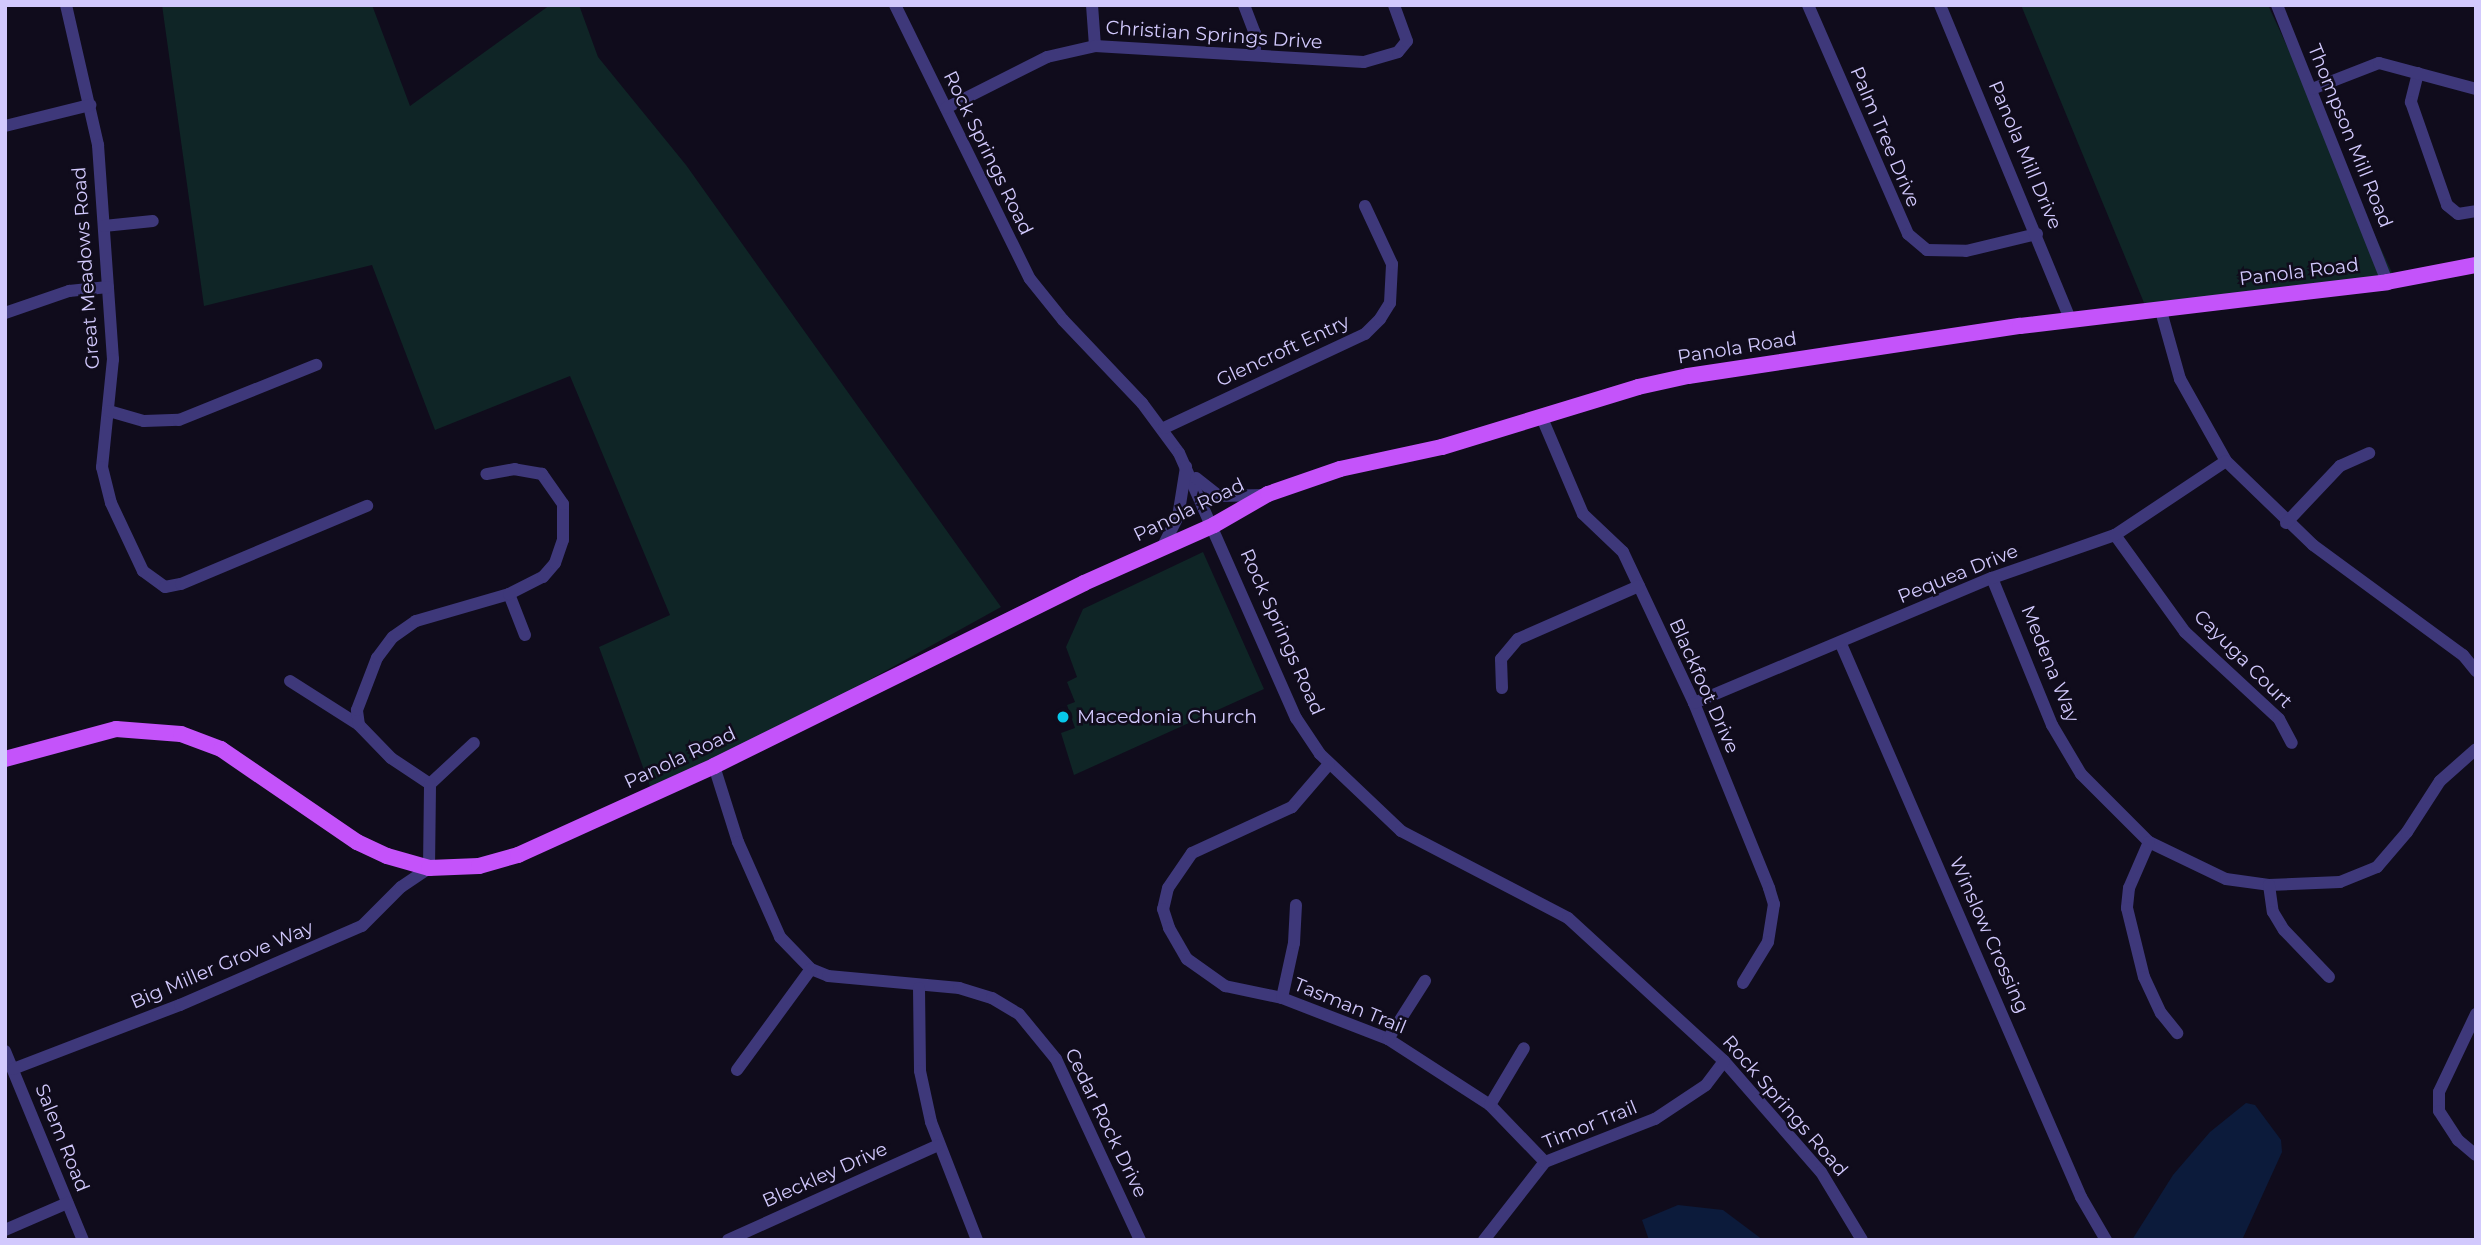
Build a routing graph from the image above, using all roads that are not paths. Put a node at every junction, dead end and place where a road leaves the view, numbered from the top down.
1 (66, 5) edge
2 (895, 5) edge
3 (1092, 5) edge
4 (1244, 5) edge
5 (1394, 5) edge
6 (1808, 5) edge
7 (1940, 5) edge
8 (2277, 5) edge
9 (1096, 46) junction
10 (1255, 55) junction
11 (2418, 74) junction
12 (2312, 89) junction
13 (2476, 89) edge
14 (90, 105) junction
15 (946, 108) junction
16 (5, 126) edge
17 (1365, 206) dead end
18 (2476, 211) edge
19 (153, 221) dead end
20 (104, 226) junction
21 (2037, 234) junction
22 (2476, 265) edge
23 (2386, 282) junction
24 (108, 287) junction
25 (2161, 311) junction
26 (5, 313) edge
27 (2071, 321) junction
28 (316, 365) dead end
29 (109, 411) junction
30 (1542, 418) junction
31 (1164, 428) junction
32 (2369, 453) dead end
33 (2226, 461) junction
34 (1186, 467) junction
35 (486, 474) dead end
36 (1268, 494) junction
37 (367, 506) dead end
38 (2286, 523) junction
39 (1214, 525) junction
40 (2115, 535) junction
41 (1162, 548) junction
42 (1992, 578) junction
43 (1639, 586) junction
44 (509, 594) junction
45 (525, 635) dead end
46 (1841, 644) junction
47 (2476, 671) edge
48 (290, 681) dead end
49 (1502, 688) dead end
50 (1694, 703) junction
51 (359, 725) junction
52 (474, 743) dead end
53 (2292, 743) dead end
54 (2476, 750) edge
55 (5, 759) edge
56 (1329, 764) junction
57 (715, 766) junction
58 (430, 784) junction
59 (2149, 842) junction
60 (402, 860) junction
61 (429, 868) junction
62 (2269, 885) junction
63 (401, 887) junction
64 (1296, 905) dead end
65 (811, 969) junction
66 (2329, 977) dead end
67 (1425, 981) dead end
68 (1743, 984) dead end
69 (919, 988) junction
70 (1282, 998) junction
71 (2476, 1014) edge
72 (2177, 1033) dead end
73 (1388, 1039) junction
74 (1524, 1048) dead end
75 (5, 1051) edge
76 (1724, 1060) junction
77 (13, 1069) junction
78 (737, 1070) dead end
79 (1490, 1105) junction
80 (939, 1145) junction
81 (2476, 1155) edge
82 (1545, 1162) junction
83 (67, 1203) junction
84 (5, 1230) edge
85 (83, 1240) edge
86 (728, 1240) edge
87 (977, 1240) edge
88 (1140, 1240) edge
89 (1484, 1240) edge
90 (1862, 1240) edge
91 (2106, 1240) edge

1 - 14 street, Great Meadows Road
2 - 15 street, Rock Springs Road
3 - 9 street
4 - 10 street
5 - 10 street, Christian Springs Drive
6 - 21 street, Palm Tree Drive
7 - 21 street, Panola Mill Drive
8 - 12 street, Thompson Mill Road
9 - 10 street, Christian Springs Drive
9 - 15 street, Christian Springs Drive
11 - 12 street
11 - 13 street
11 - 18 street
12 - 23 street, Thompson Mill Road
14 - 16 street
14 - 20 street, Great Meadows Road
15 - 31 street, Rock Springs Road
17 - 31 street, Glencroft Entry
19 - 20 street
20 - 24 street, Great Meadows Road
21 - 27 street, Panola Mill Drive
22 - 23 main road, Panola Road
23 - 25 main road, Panola Road
24 - 26 street
24 - 29 street, Great Meadows Road
25 - 27 main road, Panola Road
25 - 33 street
27 - 30 main road, Panola Road
28 - 29 street
29 - 37 street, Great Meadows Road
30 - 36 main road, Panola Road
30 - 43 street, Blackfoot Drive
31 - 34 street, Rock Springs Road
32 - 38 street
33 - 38 street
33 - 40 street, Pequea Drive
34 - 36 street
34 - 39 street, Rock Springs Road
34 - 41 street
35 - 44 street
36 - 39 main road, Panola Road
38 - 47 street
39 - 41 main road, Panola Road
39 - 56 street, Rock Springs Road
40 - 42 street, Pequea Drive
40 - 53 street, Cayuga Court
41 - 57 main road, Panola Road
42 - 46 street, Pequea Drive
42 - 59 street, Medena Way
43 - 49 street
43 - 50 street, Blackfoot Drive
44 - 45 street
44 - 51 street
46 - 50 street, Pequea Drive
46 - 91 street, Winslow Crossing
48 - 51 street
50 - 68 street, Blackfoot Drive
51 - 58 street
52 - 58 street
54 - 62 street, Medena Way
55 - 60 main road, Panola Road
56 - 70 street, Tasman Trail
56 - 76 street, Rock Springs Road
57 - 61 main road, Panola Road
57 - 65 street
58 - 61 street
59 - 62 street, Medena Way
59 - 72 street
60 - 61 main road, Panola Road
60 - 63 street
61 - 63 street, Big Miller Grove Way
62 - 66 street
63 - 77 street, Big Miller Grove Way
64 - 70 street
65 - 69 street, Cedar Rock Drive
65 - 78 street
67 - 73 street
69 - 80 street
69 - 88 street, Cedar Rock Drive
70 - 73 street, Tasman Trail
71 - 81 street
73 - 79 street, Tasman Trail
74 - 79 street
75 - 77 street, Salem Road
76 - 82 street, Timor Trail
76 - 90 street, Rock Springs Road
77 - 83 street, Salem Road
79 - 82 street, Tasman Trail
80 - 86 street, Bleckley Drive
80 - 87 street
82 - 89 street, Timor Trail
83 - 84 street
83 - 85 street, Salem Road

